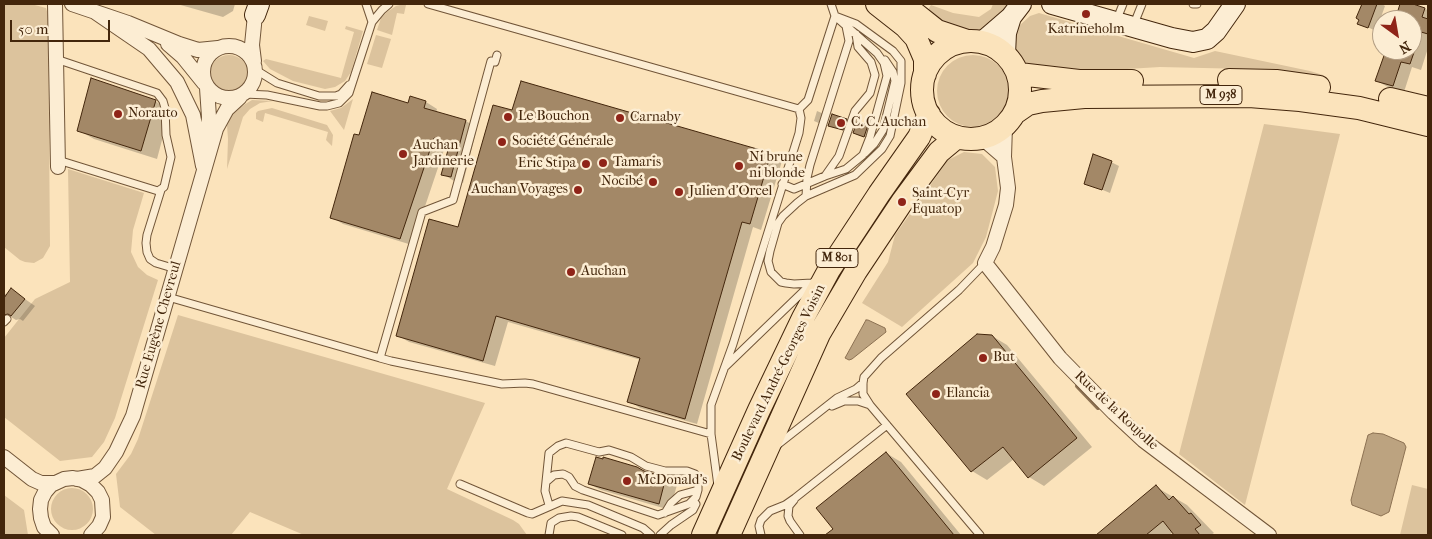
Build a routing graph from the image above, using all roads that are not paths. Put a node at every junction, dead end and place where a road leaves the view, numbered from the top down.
1 (56, 4) edge
2 (72, 4) edge
3 (366, 4) edge
4 (389, 4) edge
5 (428, 4) edge
6 (831, 4) edge
7 (877, 4) edge
8 (903, 4) edge
9 (1052, 4) edge
10 (1142, 4) edge
11 (1231, 5) edge
12 (1073, 7) edge
13 (257, 9) edge
14 (92, 10) junction
15 (1016, 10) edge
16 (835, 16) junction
17 (1124, 18) edge
18 (372, 22) junction
19 (846, 26) junction
20 (856, 34) junction
21 (157, 36) junction
22 (974, 42) junction
23 (223, 47) junction
24 (877, 53) junction
25 (1005, 54) junction
26 (497, 55) dead end
27 (56, 59) junction
28 (255, 66) junction
29 (925, 74) junction
30 (1019, 74) junction
31 (352, 81) junction
32 (206, 86) junction
33 (242, 96) junction
34 (1428, 108) edge
35 (799, 109) junction
36 (929, 114) junction
37 (1010, 119) junction
38 (1428, 125) edge
39 (957, 137) junction
40 (982, 138) junction
41 (862, 155) junction
42 (1004, 157) junction
43 (58, 164) joint
44 (204, 173) junction
45 (825, 176) junction
46 (808, 183) junction
47 (782, 184) junction
48 (161, 190) junction
49 (806, 196) junction
50 (985, 263) junction
51 (176, 269) junction
52 (821, 276) junction
53 (168, 297) junction
54 (380, 358) junction
55 (724, 369) junction
56 (862, 384) junction
57 (870, 405) junction
58 (827, 408) junction
59 (887, 425) junction
60 (711, 434) junction
61 (766, 452) junction
62 (4, 457) edge
63 (101, 472) junction
64 (32, 479) junction
65 (77, 479) junction
66 (546, 481) junction
67 (55, 483) junction
68 (460, 484) dead end
69 (698, 490) junction
70 (98, 492) junction
71 (719, 498) junction
72 (796, 498) junction
73 (41, 500) junction
74 (693, 500) junction
75 (549, 505) junction
76 (665, 513) junction
77 (103, 517) junction
78 (47, 532) edge
79 (91, 535) edge
80 (108, 535) edge
81 (549, 535) edge
82 (622, 535) edge
83 (651, 535) edge
84 (660, 535) edge
85 (703, 535) edge
86 (729, 535) edge
87 (761, 535) edge
88 (800, 535) edge
89 (980, 535) edge
90 (1269, 535) edge

1 - 27 street
2 - 14 street
3 - 18 lane
4 - 18 lane
5 - 35 lane
6 - 16 lane
7 - 29 main road
8 - 22 main road
9 - 12 street
10 - 17 lane
11 - 17 street
12 - 17 street
13 - 23 street
13 - 28 street
14 - 21 street
14 - 44 street
15 - 22 street
15 - 25 street
16 - 19 lane
16 - 35 lane
16 - 49 lane
18 - 31 lane
19 - 20 lane
19 - 46 lane
20 - 24 lane
20 - 45 lane
21 - 23 street
21 - 32 street
22 - 25 main road
22 - 29 main road
23 - 28 street
23 - 32 street
24 - 41 lane
24 - 41 lane
25 - 30 main road
26 - 54 lane
27 - 43 street
27 - 48 lane
28 - 31 lane
28 - 33 street
29 - 36 main road
30 - 34 main road, M 938
30 - 37 main road
31 - 33 lane
32 - 33 street
32 - 44 street, Rue Eugène Chevreul
33 - 44 street, Rue Eugène Chevreul
35 - 47 lane
36 - 39 main road
36 - 52 main road, Boulevard André-Georges Voisin / M 801
37 - 38 main road, M 938
37 - 40 main road
37 - 42 street
39 - 40 main road
39 - 61 main road, Boulevard André-Georges Voisin / M 801
40 - 42 street
41 - 45 lane
42 - 50 street
43 - 48 lane
44 - 51 street, Rue Eugène Chevreul
45 - 46 lane
46 - 47 lane
46 - 49 lane
47 - 55 lane
48 - 51 lane
49 - 52 lane
50 - 56 lane
50 - 90 street, Rue de la Roujolle
51 - 53 street, Rue Eugène Chevreul
52 - 55 lane
52 - 71 main road, Boulevard André-Georges Voisin / M 801
53 - 54 lane
53 - 63 street, Rue Eugène Chevreul
54 - 60 lane
55 - 60 lane
56 - 57 lane
56 - 58 lane
57 - 58 lane
57 - 59 lane
58 - 61 lane
59 - 72 lane
59 - 89 lane
60 - 71 lane
61 - 86 main road, Boulevard André-Georges Voisin / M 801
62 - 64 street
63 - 65 street
63 - 70 street, Rue Eugène Chevreul
64 - 67 street
64 - 73 street
65 - 67 street
65 - 70 street
66 - 69 lane
66 - 75 lane
66 - 76 lane
67 - 73 street
68 - 75 lane
69 - 74 lane
69 - 76 lane
70 - 77 street
71 - 85 main road, Boulevard André-Georges Voisin / M 801
72 - 87 lane
72 - 88 lane
73 - 78 street
74 - 76 lane
74 - 84 lane
75 - 83 lane
77 - 79 street
77 - 80 street
81 - 82 lane

